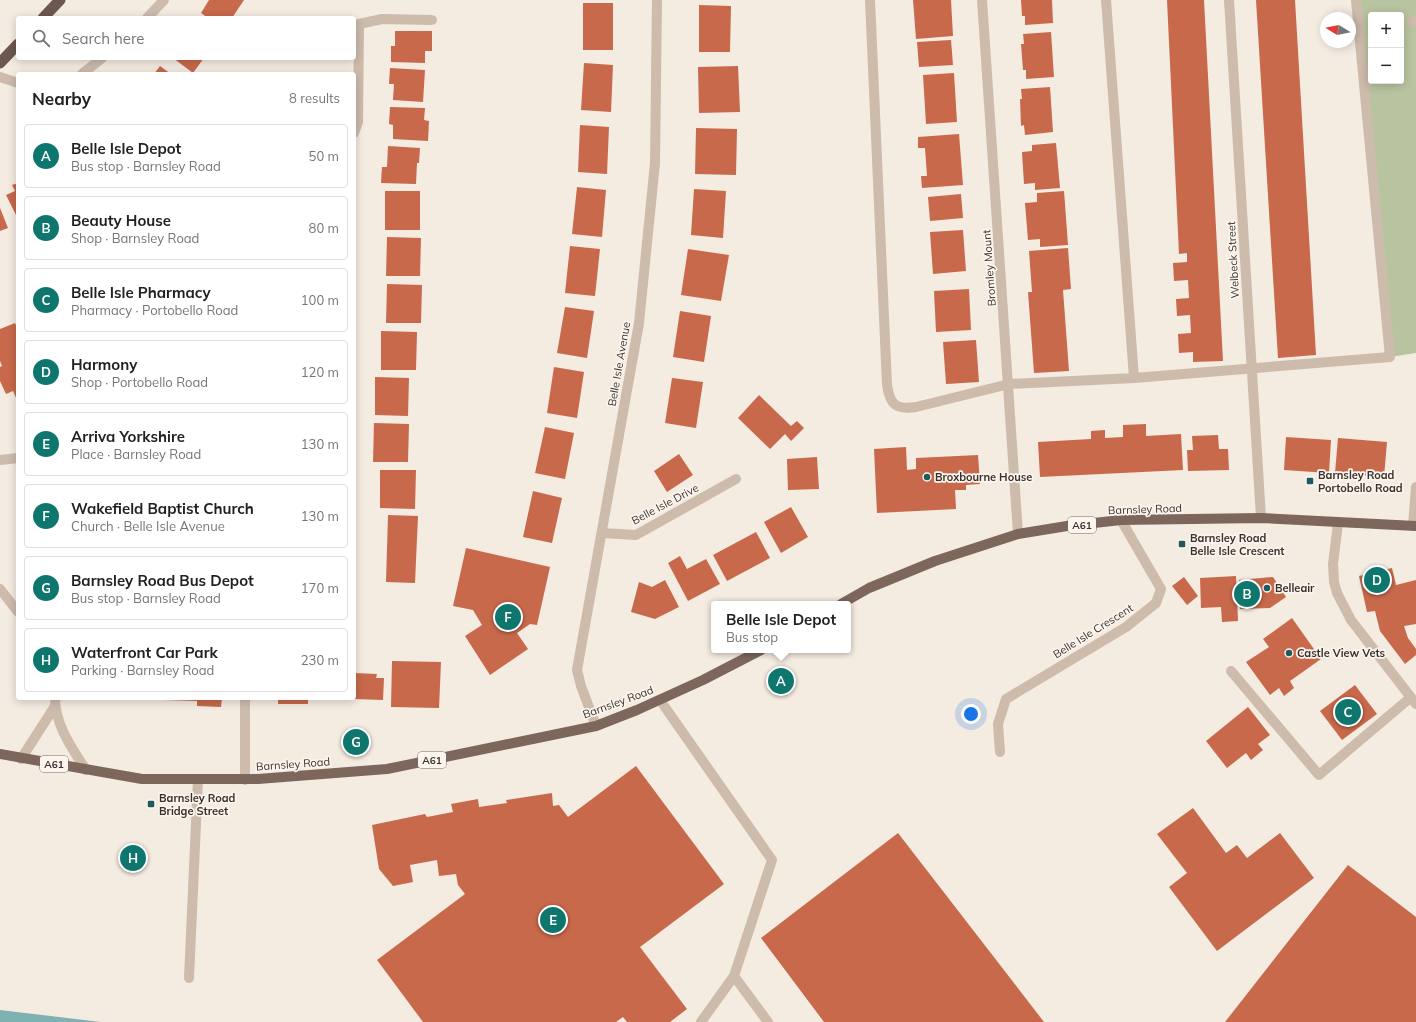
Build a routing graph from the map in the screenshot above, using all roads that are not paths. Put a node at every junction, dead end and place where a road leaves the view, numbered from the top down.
1 (60, 0) edge
2 (164, 0) edge
3 (657, 0) edge
4 (870, 0) edge
5 (982, 0) edge
6 (1106, 0) edge
7 (1230, 0) edge
8 (1356, 0) edge
9 (45, 16) edge
10 (149, 16) edge
11 (432, 20) dead end
12 (16, 46) edge
13 (100, 60) edge
14 (0, 63) edge
15 (84, 72) edge
16 (0, 77) edge
17 (16, 82) edge
18 (356, 85) edge
19 (356, 128) edge
20 (1251, 367) junction
21 (1134, 378) junction
22 (1009, 384) junction
23 (16, 458) edge
24 (0, 460) edge
25 (736, 479) dead end
26 (1416, 487) edge
27 (1261, 518) junction
28 (1121, 520) junction
29 (1338, 523) junction
30 (1414, 526) edge
31 (602, 533) junction
32 (1018, 534) junction
33 (0, 589) edge
34 (846, 601) edge
35 (16, 609) edge
36 (754, 653) edge
37 (1231, 671) dead end
38 (245, 700) edge
39 (660, 700) junction
40 (1413, 701) edge
41 (55, 702) edge
42 (596, 726) junction
43 (1000, 752) dead end
44 (0, 754) edge
45 (21, 759) junction
46 (86, 770) junction
47 (198, 779) junction
48 (245, 780) junction
49 (734, 976) junction
50 (189, 978) dead end
51 (701, 1022) edge
52 (768, 1022) edge

1 - 9 highway
2 - 10 street
3 - 31 street, Belle Isle Avenue
4 - 22 street
5 - 22 street, Bromley Mount
6 - 21 street
7 - 20 street, Welbeck Street
8 - 20 street
11 - 18 street
12 - 14 highway
13 - 15 street
16 - 17 street
18 - 19 street
20 - 21 street
20 - 27 street, Welbeck Street
21 - 22 street
22 - 32 street, Bromley Mount
23 - 24 street
25 - 31 street, Belle Isle Drive
26 - 30 street
27 - 28 main road, Barnsley Road / A61
27 - 29 main road, Barnsley Road / A61
28 - 32 main road, Barnsley Road / A61
28 - 43 street, Belle Isle Crescent
29 - 30 main road, Barnsley Road / A61
29 - 40 street
31 - 42 street, Belle Isle Avenue
32 - 34 main road, Barnsley Road / A61
33 - 35 street
36 - 39 main road, Barnsley Road / A61
37 - 40 street
38 - 48 street
39 - 42 main road, Barnsley Road / A61
39 - 49 street
41 - 45 street
41 - 46 street
42 - 48 main road, Barnsley Road / A61
44 - 45 main road, Barnsley Road / A61
45 - 46 main road, Barnsley Road / A61
46 - 47 main road, Barnsley Road / A61
47 - 48 main road, Barnsley Road / A61
47 - 50 street
49 - 51 street
49 - 52 street

